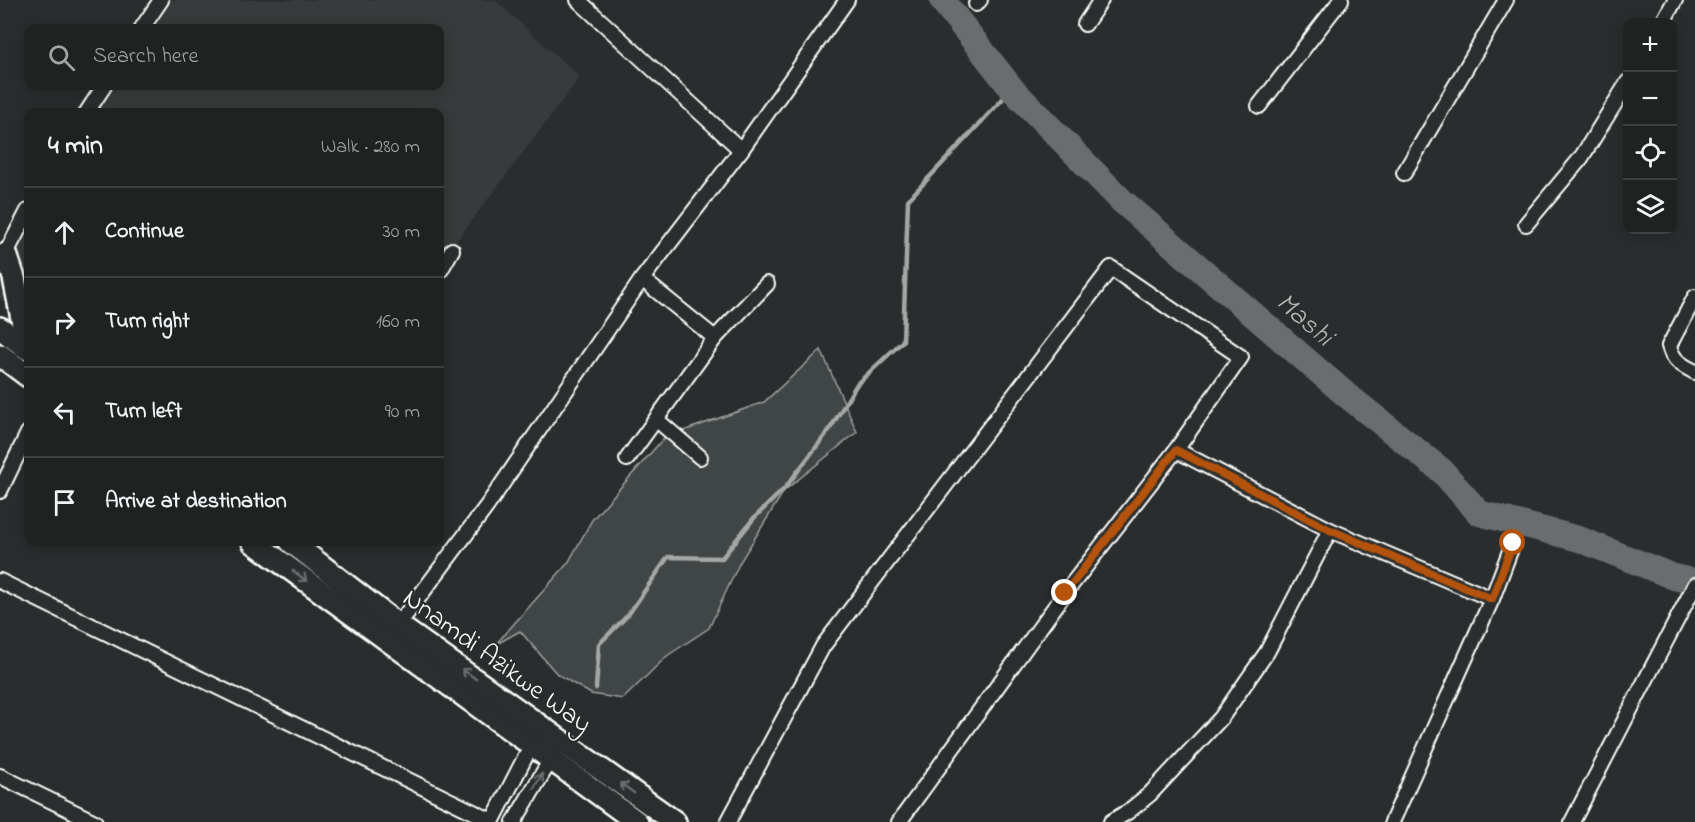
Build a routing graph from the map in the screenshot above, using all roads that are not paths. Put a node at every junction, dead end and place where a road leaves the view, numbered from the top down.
1 (160, 0) edge
2 (578, 0) edge
3 (848, 0) edge
4 (1101, 0) edge
5 (1341, 0) edge
6 (1506, 0) edge
7 (1675, 0) edge
8 (1665, 18) edge
9 (145, 24) edge
10 (1085, 24) dead end
11 (101, 90) edge
12 (1623, 90) edge
13 (1259, 106) dead end
14 (90, 108) edge
15 (741, 150) junction
16 (1404, 173) dead end
17 (24, 219) edge
18 (1526, 224) dead end
19 (452, 250) dead end
20 (3, 258) edge
21 (444, 264) edge
22 (642, 279) junction
23 (767, 284) dead end
24 (1695, 297) edge
25 (0, 328) edge
26 (24, 329) edge
27 (715, 338) junction
28 (24, 346) edge
29 (0, 355) edge
30 (1695, 372) edge
31 (24, 373) edge
32 (657, 420) junction
33 (24, 440) edge
34 (1176, 450) junction
35 (699, 458) dead end
36 (627, 459) dead end
37 (0, 491) edge
38 (1330, 530) junction
39 (1513, 543) dead end
40 (258, 546) edge
41 (296, 546) edge
42 (0, 581) edge
43 (1695, 585) edge
44 (1492, 599) junction
45 (398, 625) junction
46 (541, 725) junction
47 (562, 741) junction
48 (532, 747) junction
49 (550, 760) junction
50 (0, 776) edge
51 (492, 821) edge
52 (95, 822) edge
53 (514, 822) edge
54 (637, 822) edge
55 (675, 822) edge
56 (728, 822) edge
57 (899, 822) edge
58 (1111, 822) edge
59 (1392, 822) edge
60 (1572, 822) edge

1 - 9 street
2 - 15 street
3 - 15 street
4 - 10 street
5 - 13 street
6 - 16 street
7 - 8 street
11 - 14 street
12 - 18 street
15 - 22 street
17 - 20 street
19 - 21 street
20 - 26 highway
22 - 27 street
22 - 45 street
23 - 27 street
24 - 30 street
25 - 28 highway
27 - 32 street
29 - 31 highway
32 - 35 street
32 - 36 street
33 - 37 street
34 - 38 street
34 - 56 street
34 - 57 street
38 - 44 street
38 - 58 street
39 - 44 street
40 -> 48 highway, Nnamdi Azikwe Way
41 - 45 highway, Nnamdi Azikwe Way
42 - 51 street
43 - 60 street
44 - 59 street
46 -> 45 highway, Nnamdi Azikwe Way
46 - 47 highway, Nnamdi Azikwe Way
46 - 48 street
47 - 49 street
55 -> 47 highway, Nnamdi Azikwe Way
48 - 49 highway, Nnamdi Azikwe Way
48 - 51 street
53 -> 49 street
49 - 54 highway, Nnamdi Azikwe Way
50 - 52 street

